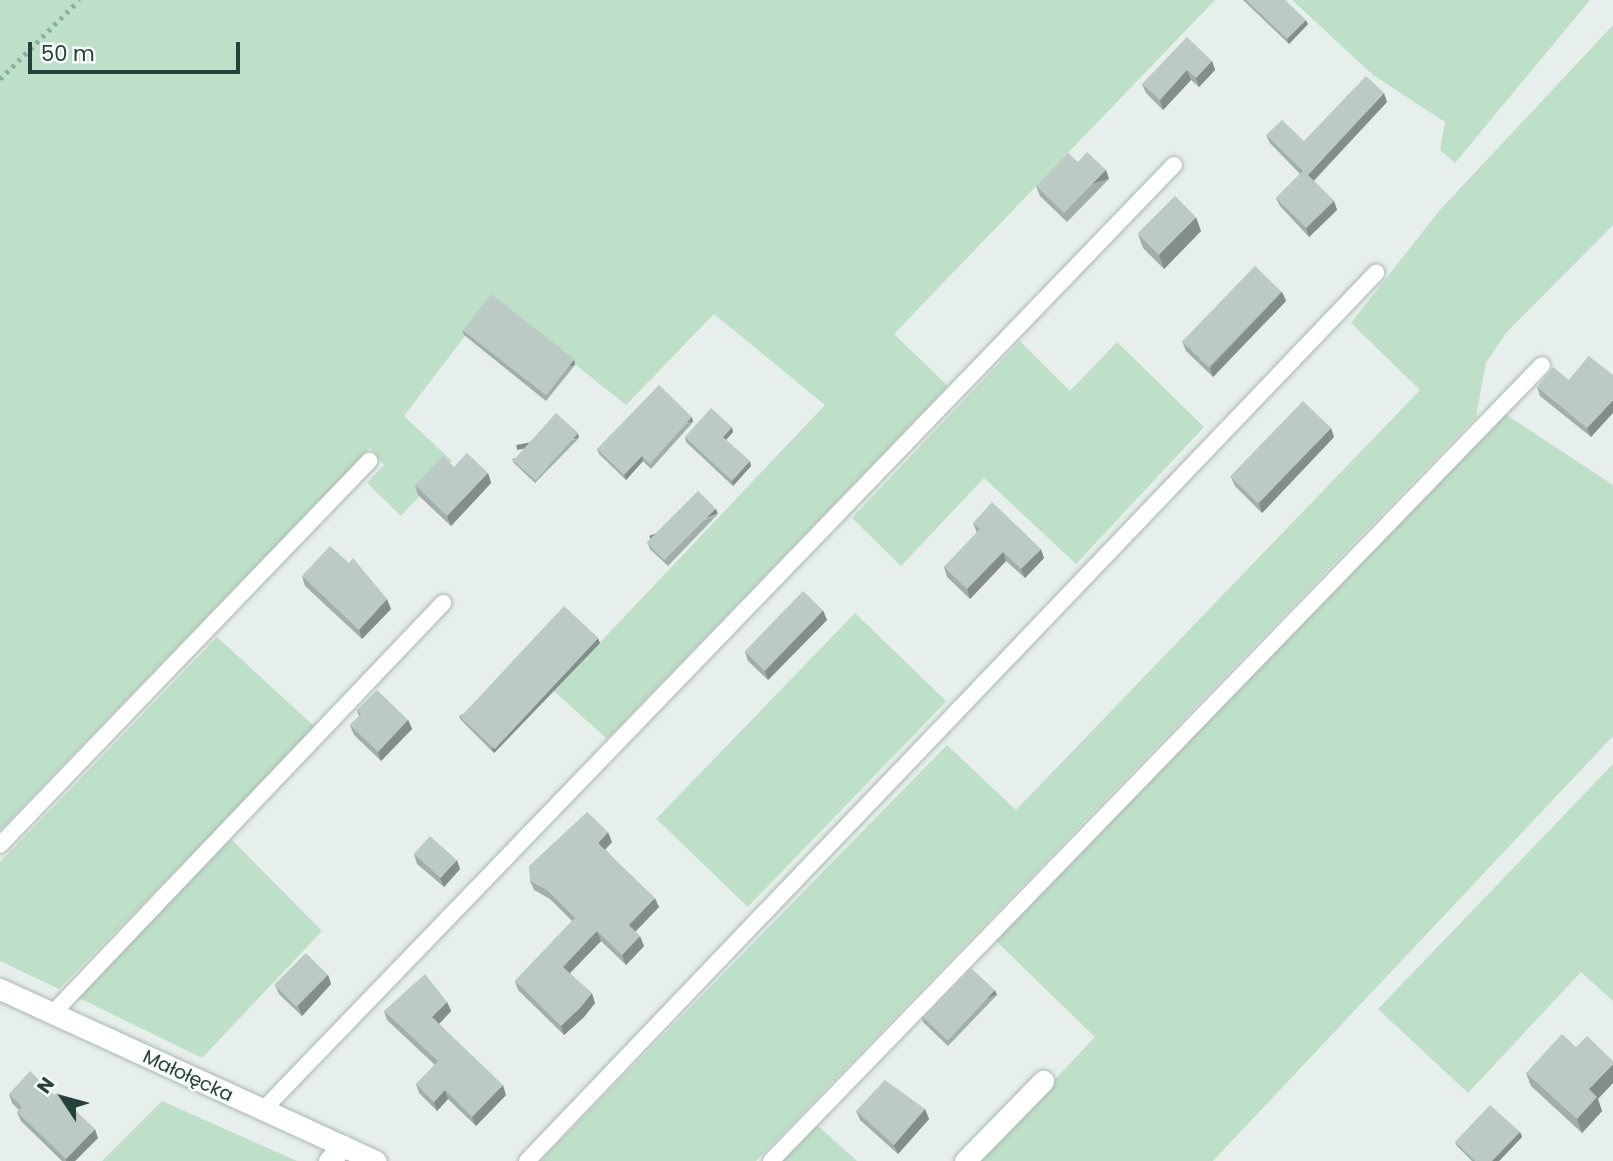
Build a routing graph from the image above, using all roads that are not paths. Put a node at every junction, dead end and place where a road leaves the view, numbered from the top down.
1 (1174, 165) dead end
2 (1376, 273) dead end
3 (1542, 365) dead end
4 (369, 461) dead end
5 (443, 603) dead end
6 (0, 845) edge
7 (0, 989) edge
8 (53, 1013) junction
9 (1043, 1081) dead end
10 (262, 1111) junction
11 (336, 1154) edge
12 (376, 1161) edge
13 (527, 1161) edge
14 (771, 1161) edge
15 (965, 1161) edge

1 - 10 lane
2 - 13 lane
3 - 14 lane
4 - 6 lane
5 - 8 lane
7 - 8 street, Małołęcka
8 - 10 street, Małołęcka
9 - 15 street
10 - 11 street, Małołęcka
11 - 12 street, Małołęcka

